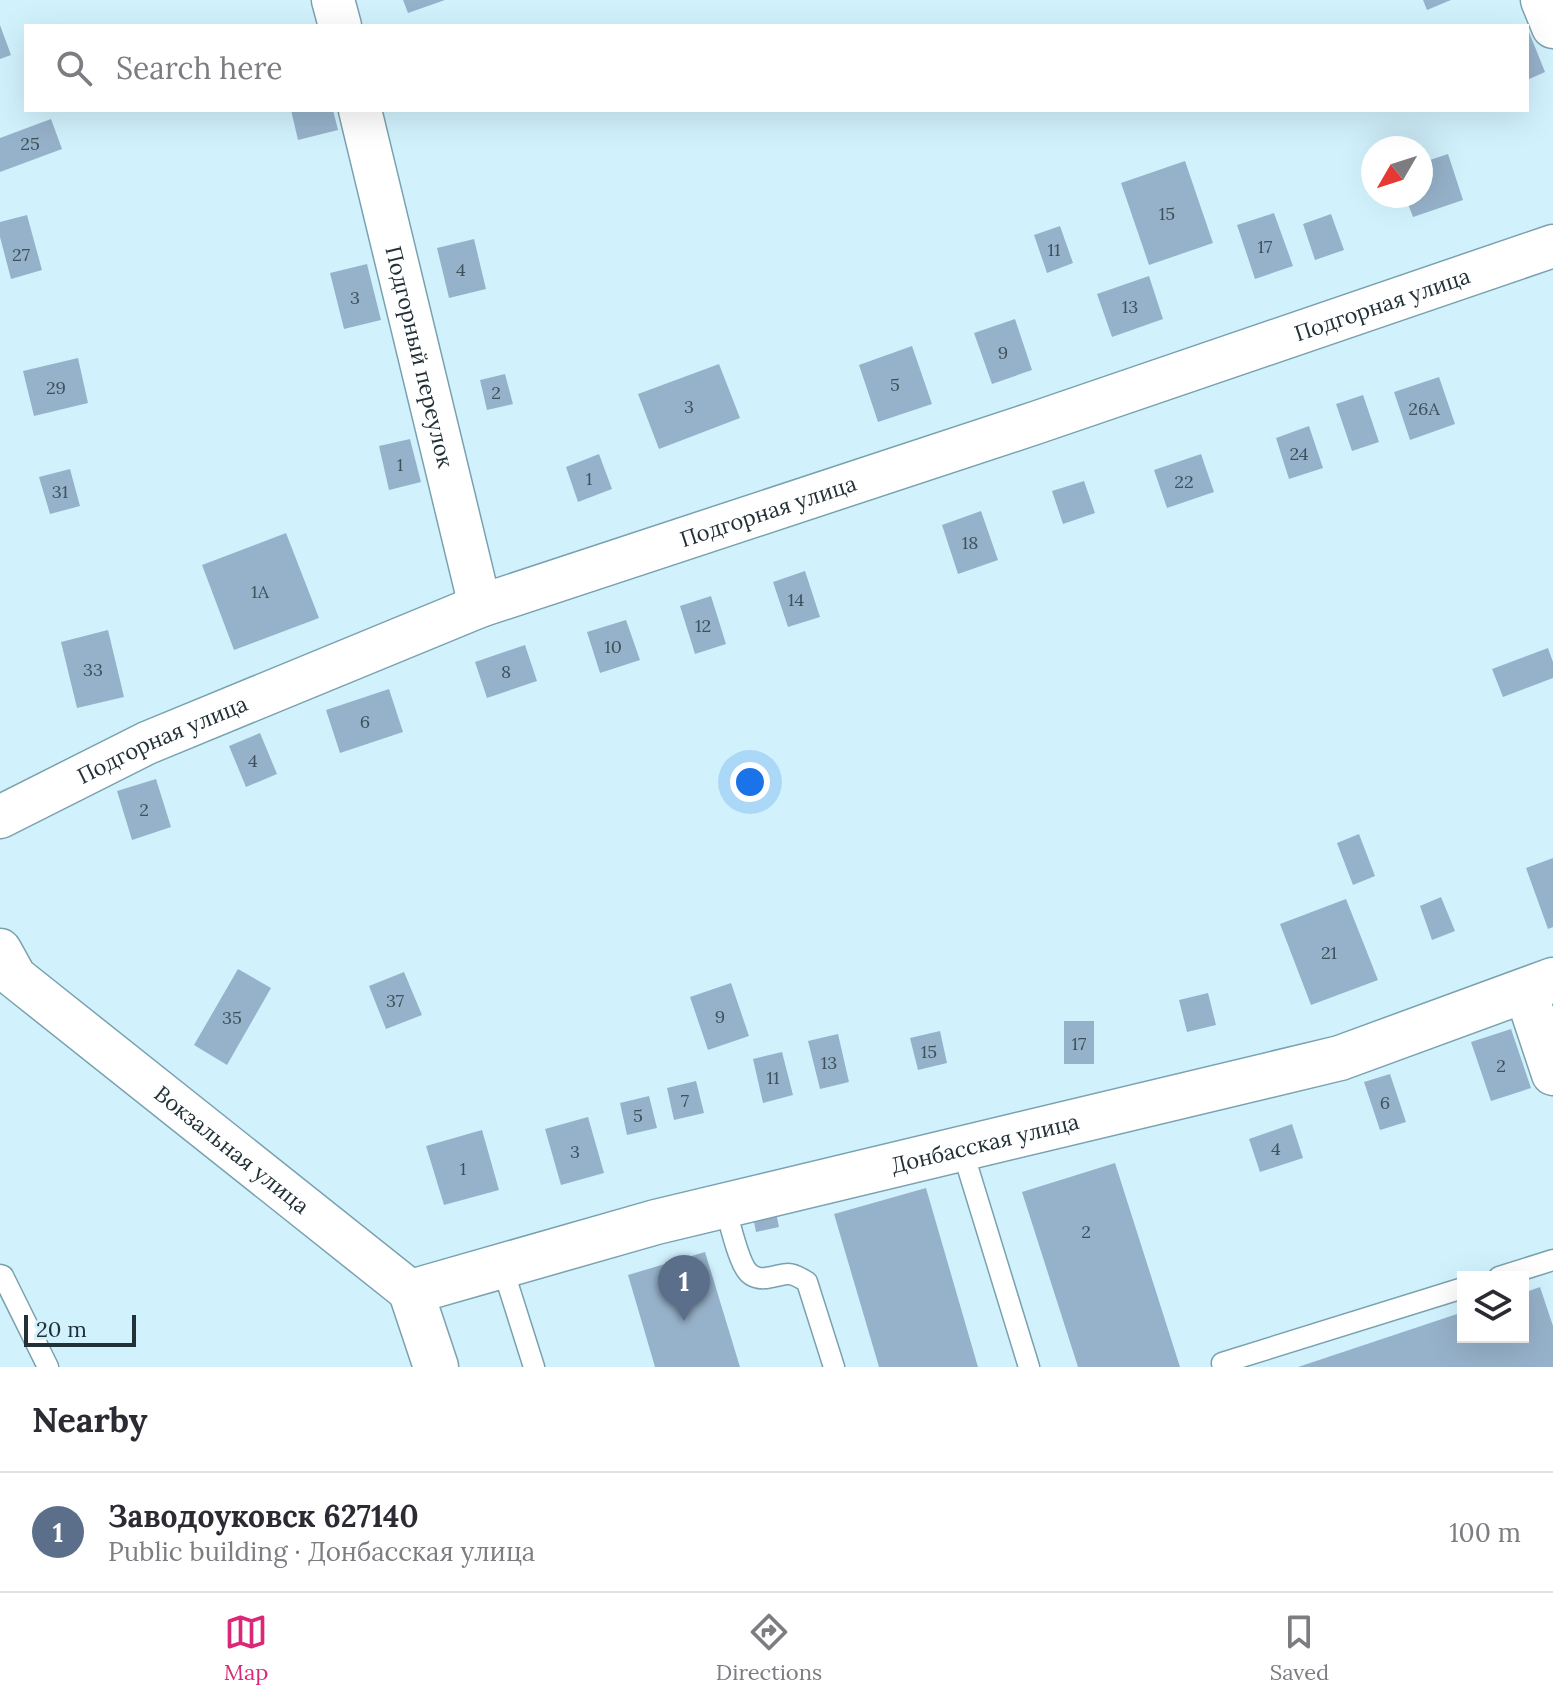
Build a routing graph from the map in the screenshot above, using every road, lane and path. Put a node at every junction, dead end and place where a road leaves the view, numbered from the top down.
1 (333, 0) edge
2 (1542, 0) edge
3 (339, 24) edge
4 (1553, 27) edge
5 (360, 112) edge
6 (1553, 246) edge
7 (480, 606) junction
8 (0, 817) edge
9 (0, 950) edge
10 (1539, 985) edge
11 (1553, 1074) edge
12 (962, 1149) junction
13 (725, 1206) junction
14 (1553, 1260) edge
15 (502, 1266) junction
16 (1518, 1271) edge
17 (0, 1275) edge
18 (1457, 1290) edge
19 (411, 1292) junction
20 (48, 1367) edge
21 (436, 1367) edge
22 (534, 1367) edge
23 (834, 1367) edge
24 (1029, 1367) edge
25 (1223, 1367) edge

1 - 3 street
2 - 4 street
5 - 7 street, Подгорный переулок
6 - 7 street, Подгорная улица
7 - 8 street, Подгорная улица
9 - 19 street, Вокзальная улица
10 - 11 street
10 - 12 street, Донбасская улица
12 - 13 street, Донбасская улица
12 - 24 lane
13 - 15 street, Донбасская улица
13 - 23 lane
14 - 16 lane
15 - 19 street, Донбасская улица
15 - 22 lane
17 - 20 lane
18 - 25 lane
19 - 21 street

